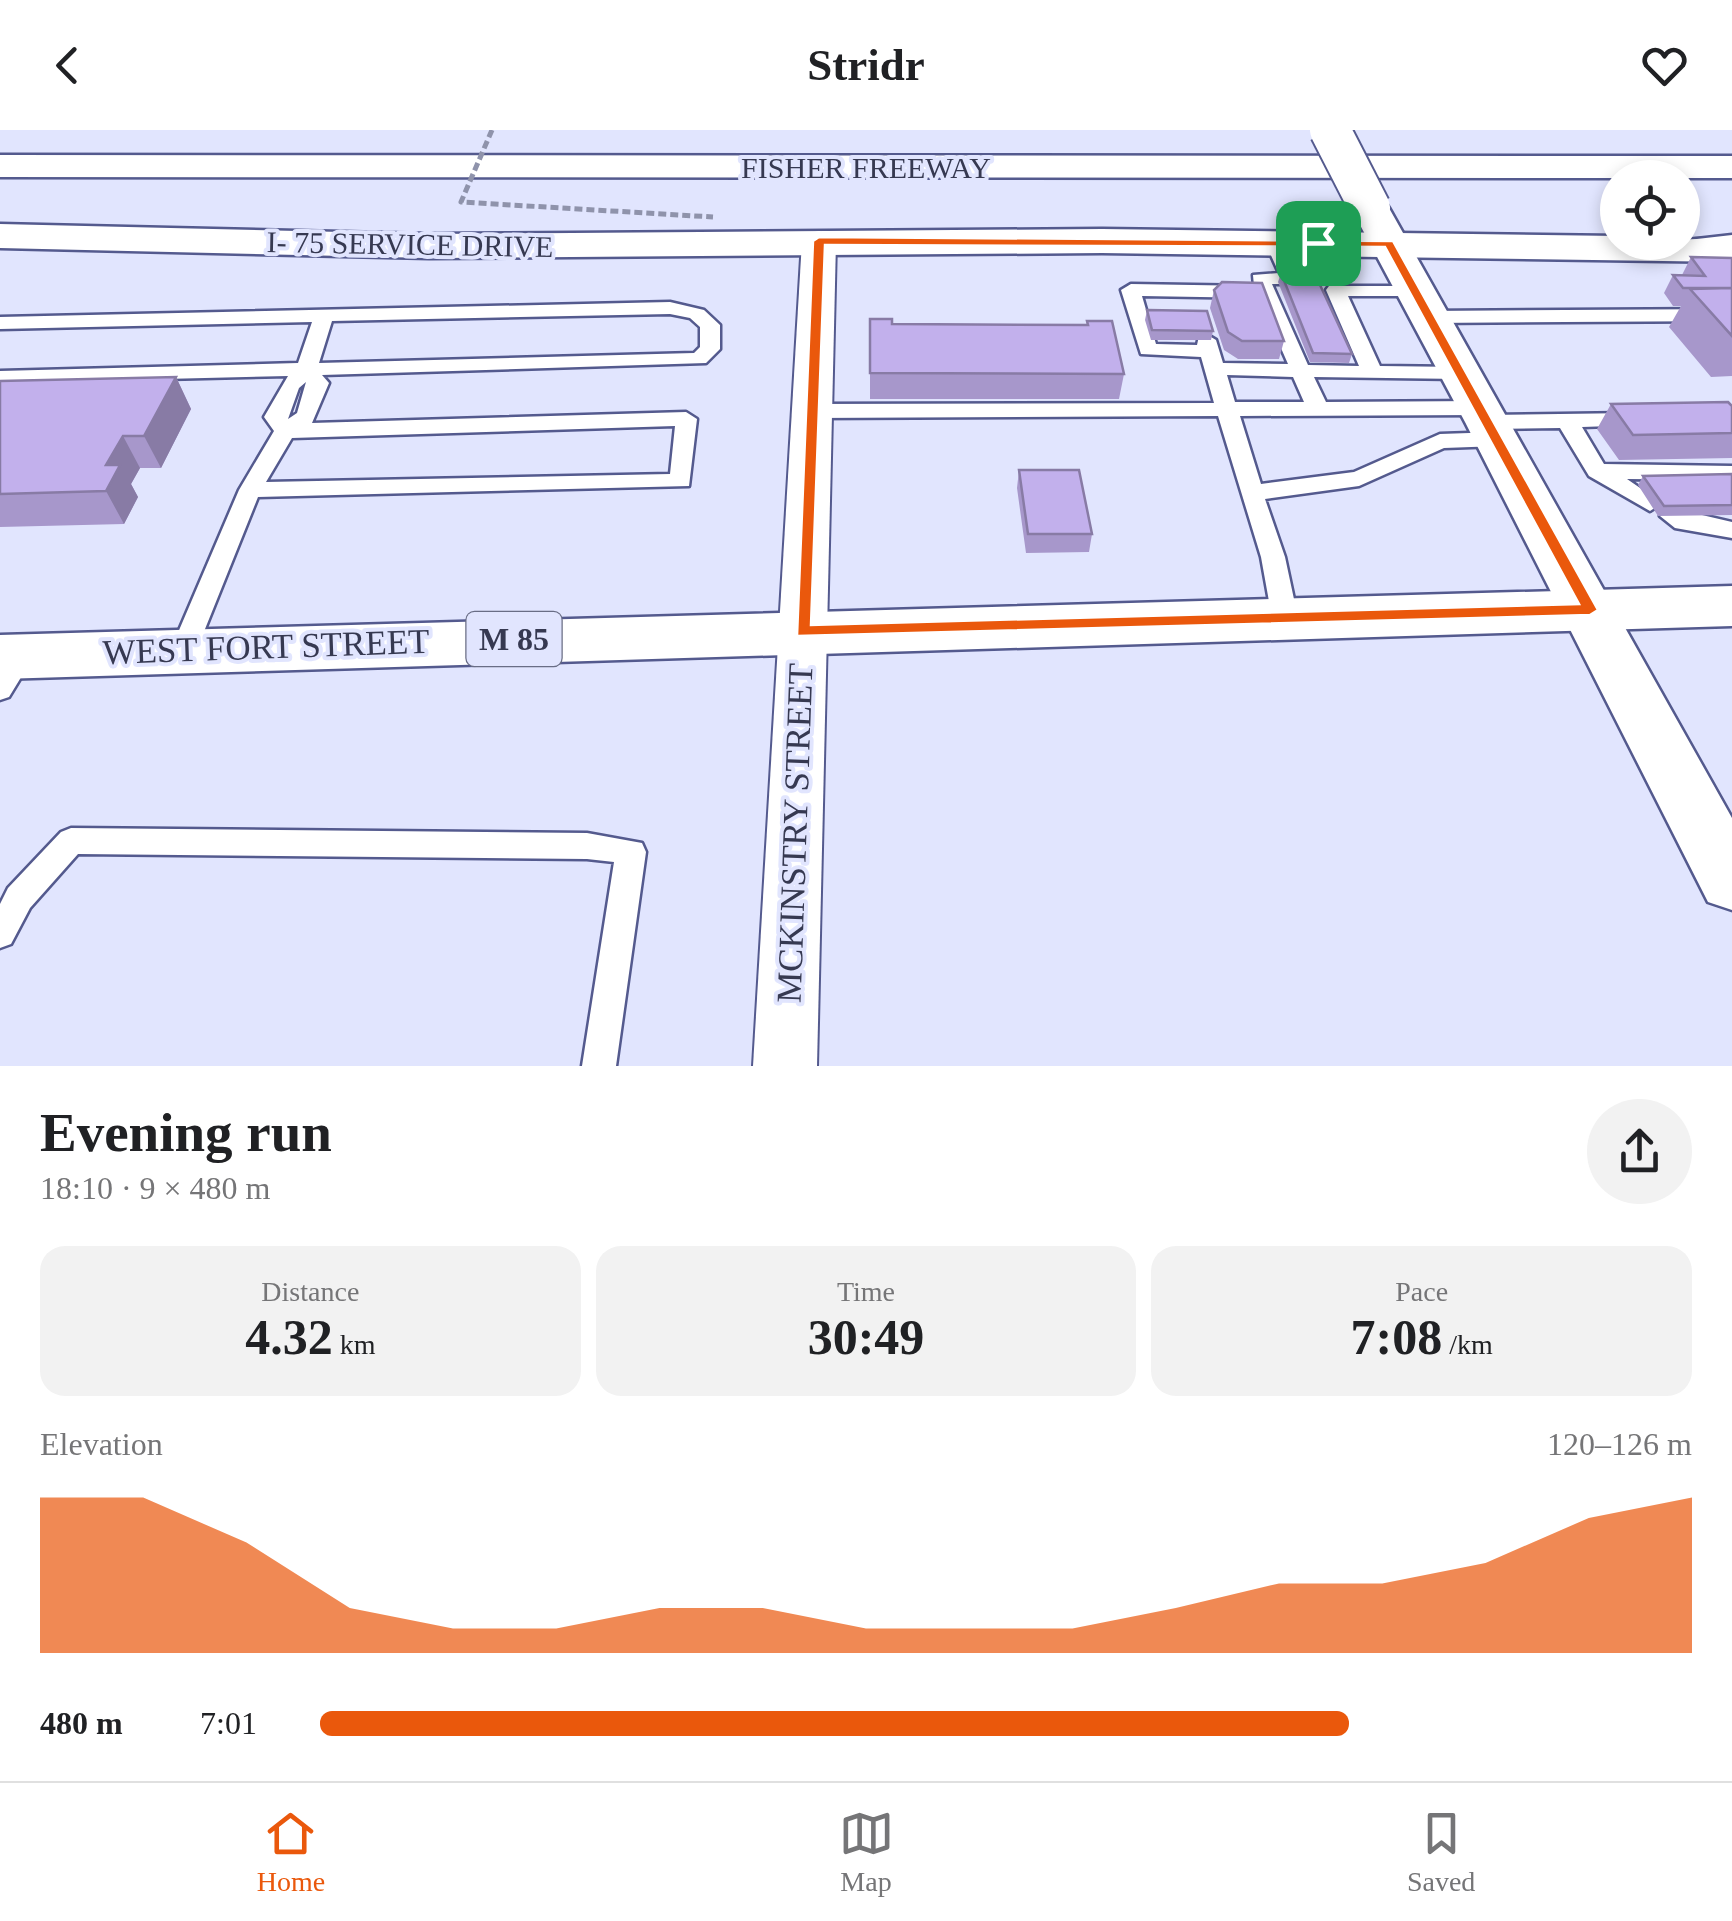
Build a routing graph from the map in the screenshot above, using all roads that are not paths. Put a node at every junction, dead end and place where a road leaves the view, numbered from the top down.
1 (1330, 130) edge
2 (0, 166) edge
3 (1732, 167) edge
4 (1380, 226) junction
5 (0, 236) edge
6 (819, 241) junction
7 (1274, 242) junction
8 (1722, 248) edge
9 (1330, 304) junction
10 (1423, 304) junction
11 (1732, 314) edge
12 (1283, 315) junction
13 (324, 316) junction
14 (0, 323) edge
15 (1209, 353) junction
16 (306, 371) junction
17 (1301, 371) junction
18 (1372, 372) junction
19 (0, 377) edge
20 (1224, 409) junction
21 (1318, 409) junction
22 (812, 410) junction
23 (1482, 411) junction
24 (1659, 420) edge
25 (1567, 421) junction
26 (285, 431) junction
27 (1597, 471) junction
28 (1722, 477) edge
29 (250, 490) junction
30 (1252, 492) junction
31 (1650, 503) edge
32 (1672, 516) edge
33 (1732, 530) edge
34 (1732, 606) edge
35 (1590, 610) junction
36 (1285, 618) junction
37 (802, 631) junction
38 (184, 649) junction
39 (7, 667) edge
40 (1732, 881) edge
41 (0, 934) edge
42 (599, 1066) edge
43 (785, 1066) edge

1 - 4 main road, bridge
2 - 3 main road, FISHER FREEWAY
4 - 7 main road, I- 75 SERVICE DRIVE
4 - 8 main road, I- 75 SERVICE DRIVE
4 - 10 main road
5 - 6 main road, I- 75 SERVICE DRIVE
6 - 7 main road, I- 75 SERVICE DRIVE
6 - 22 street, MCKINSTRY STREET
7 - 9 lane
9 - 10 lane
9 - 12 lane
9 - 18 lane
10 - 11 lane
10 - 23 main road
12 - 15 lane
12 - 17 lane
13 - 14 lane
13 - 16 lane
13 - 16 lane
15 - 17 lane
15 - 20 lane
16 - 19 lane
16 - 26 lane
17 - 18 lane
17 - 21 lane
18 - 23 lane
20 - 21 lane
20 - 22 lane
20 - 30 lane
21 - 23 lane
22 - 37 street, MCKINSTRY STREET
23 - 25 lane
23 - 30 lane
23 - 35 main road
24 - 25 lane
25 - 27 lane
26 - 29 lane
26 - 29 lane
27 - 28 lane
27 - 31 lane
29 - 38 lane
30 - 36 lane
32 - 33 lane
34 - 35 main road, WEST FORT STREET / M 85
35 - 36 main road, WEST FORT STREET / M 85
35 - 40 main road
36 - 37 main road, WEST FORT STREET / M 85
37 - 38 main road, WEST FORT STREET / M 85
37 - 43 street, MCKINSTRY STREET
38 - 39 main road, WEST FORT STREET / M 85
41 - 42 lane

